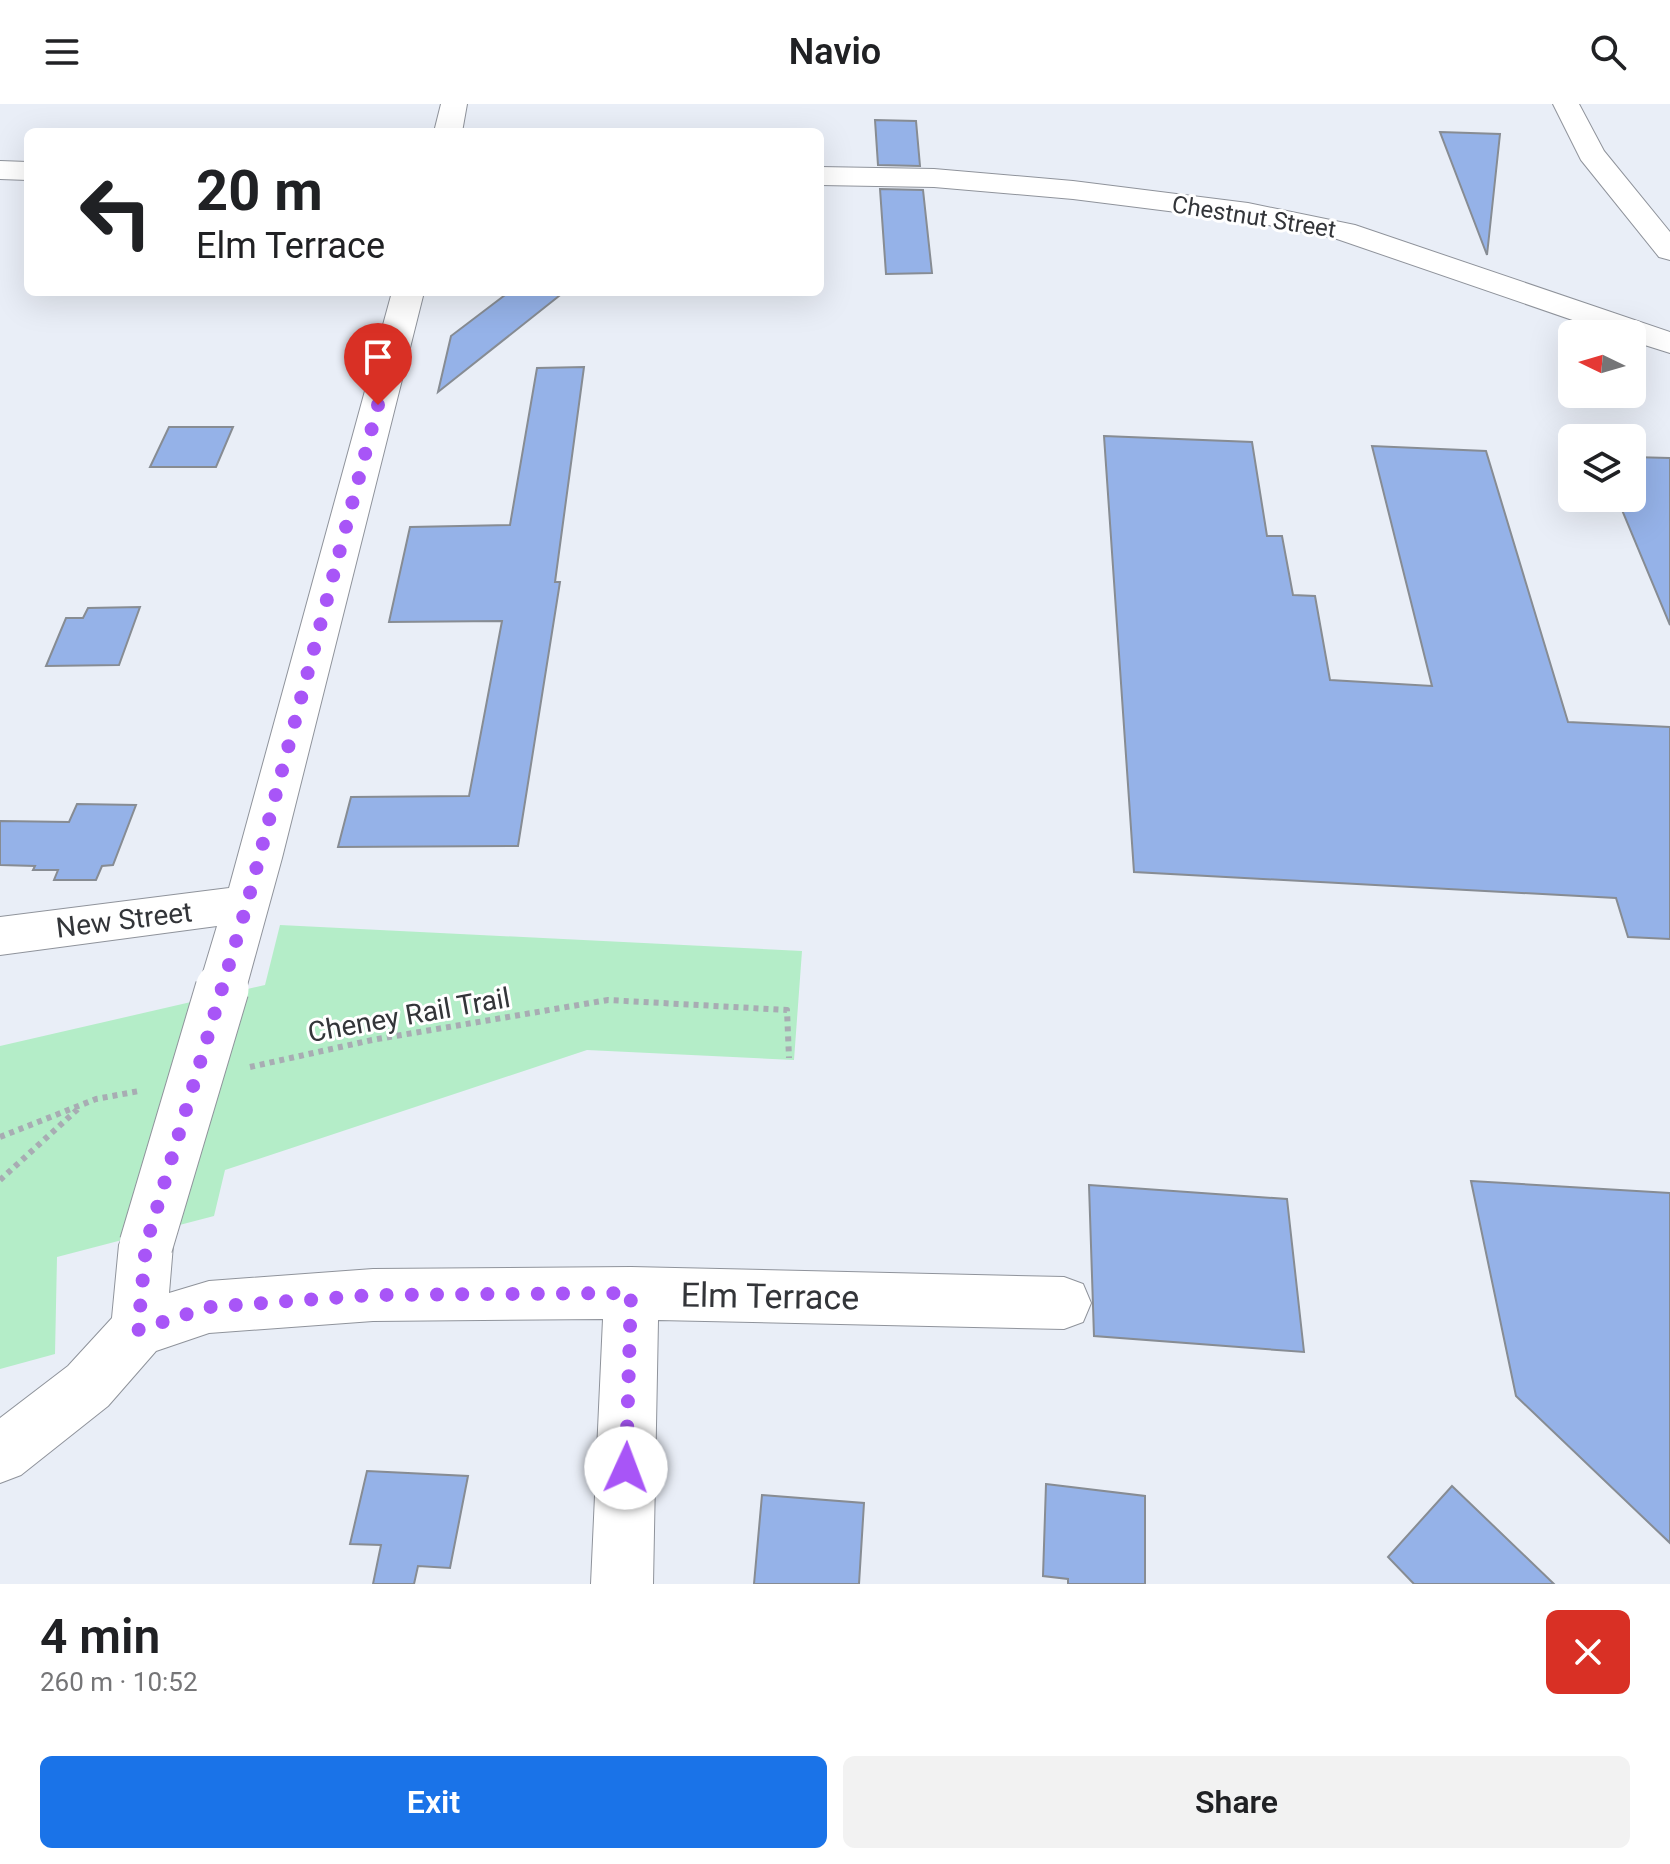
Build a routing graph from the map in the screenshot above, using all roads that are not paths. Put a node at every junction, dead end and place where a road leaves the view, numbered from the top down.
1 (454, 104) edge
2 (1566, 104) edge
3 (449, 128) edge
4 (0, 170) edge
5 (24, 171) edge
6 (824, 176) edge
7 (1670, 251) edge
8 (407, 296) edge
9 (1670, 343) edge
10 (247, 904) junction
11 (0, 936) edge
12 (631, 1293) junction
13 (1064, 1303) dead end
14 (138, 1330) junction
15 (0, 1454) edge
16 (622, 1584) edge

1 - 3 street
2 - 7 street
4 - 5 street
6 - 9 street, Chestnut Street
8 - 10 street
10 - 11 street, New Street
10 - 14 street, bridge
12 - 13 street, Elm Terrace
12 - 14 street, Elm Terrace
12 - 16 street
14 - 15 street

